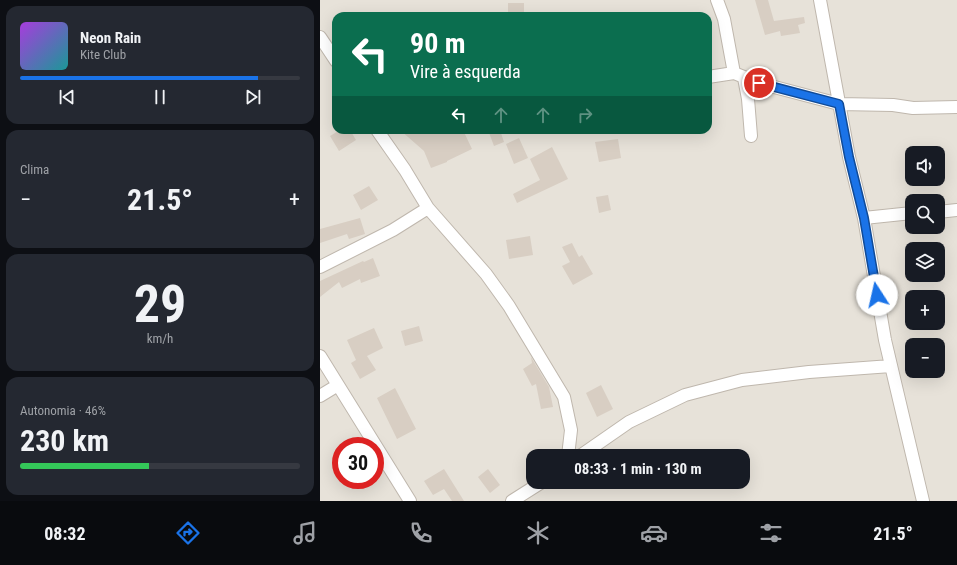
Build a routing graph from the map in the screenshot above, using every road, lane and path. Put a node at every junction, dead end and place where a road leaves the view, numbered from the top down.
1 (718, 0) edge
2 (820, 0) edge
3 (320, 37) edge
4 (332, 46) edge
5 (739, 75) junction
6 (712, 77) edge
7 (839, 104) junction
8 (956, 110) edge
9 (380, 134) edge
10 (752, 136) dead end
11 (428, 208) junction
12 (957, 210) edge
13 (945, 211) edge
14 (905, 214) edge
15 (864, 218) junction
16 (320, 268) edge
17 (320, 356) edge
18 (891, 366) junction
19 (338, 385) junction
20 (320, 396) edge
21 (569, 449) edge
22 (590, 449) edge
23 (533, 489) edge
24 (519, 500) edge
25 (410, 501) edge
26 (923, 501) edge

1 - 5 street
2 - 7 street
3 - 4 street
5 - 6 street
5 - 7 street
5 - 10 street
7 - 8 street
7 - 15 street
9 - 11 street
11 - 16 street
11 - 21 street
12 - 13 street
14 - 15 street
15 - 18 street
17 - 19 street
18 - 22 street
18 - 26 street
19 - 20 street
19 - 25 street
23 - 24 street

